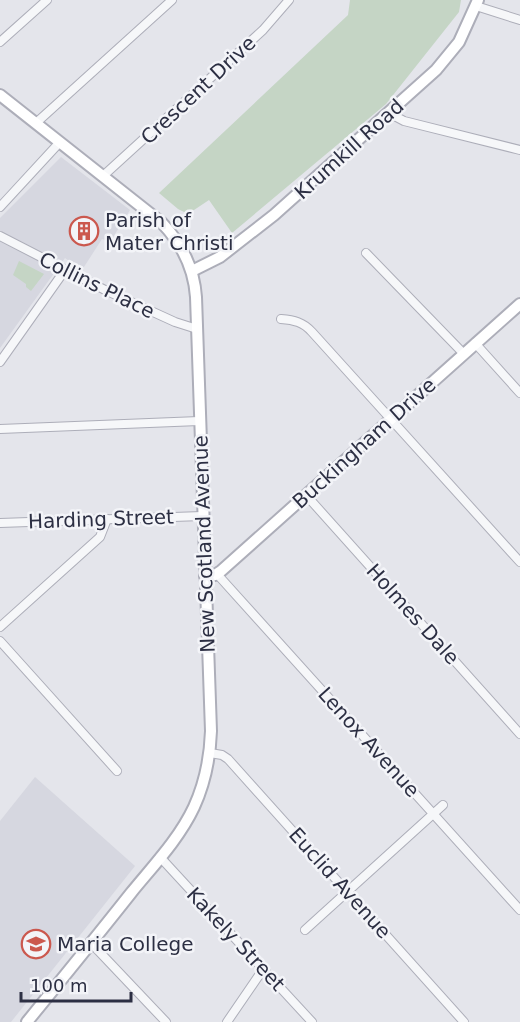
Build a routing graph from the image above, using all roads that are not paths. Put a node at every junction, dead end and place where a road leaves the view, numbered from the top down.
1 (47, 0) edge
2 (172, 0) edge
3 (289, 0) edge
4 (477, 3) edge
5 (520, 20) edge
6 (0, 42) edge
7 (0, 95) edge
8 (389, 113) junction
9 (36, 123) junction
10 (60, 142) junction
11 (520, 150) edge
12 (103, 176) junction
13 (0, 207) edge
14 (0, 236) edge
15 (366, 253) dead end
16 (66, 270) junction
17 (192, 271) junction
18 (520, 304) edge
19 (281, 319) dead end
20 (197, 329) junction
21 (475, 343) junction
22 (463, 353) junction
23 (0, 362) edge
24 (520, 393) edge
25 (391, 418) junction
26 (199, 421) junction
27 (0, 429) edge
28 (306, 495) junction
29 (202, 516) junction
30 (107, 519) junction
31 (0, 523) edge
32 (520, 562) edge
33 (218, 574) junction
34 (205, 576) junction
35 (0, 627) edge
36 (0, 641) edge
37 (520, 734) edge
38 (210, 753) junction
39 (117, 771) dead end
40 (443, 805) dead end
41 (434, 813) junction
42 (160, 857) junction
43 (348, 892) junction
44 (520, 910) edge
45 (305, 930) dead end
46 (91, 943) junction
47 (264, 968) junction
48 (27, 1022) edge
49 (166, 1022) edge
50 (227, 1022) edge
51 (312, 1022) edge
52 (464, 1022) edge

1 - 6 street
2 - 9 street
3 - 12 street, Crescent Drive
4 - 5 street
4 - 8 street, Krumkill Road
7 - 9 street, New Scotland Avenue
8 - 11 street
8 - 17 street, Krumkill Road
9 - 10 street, New Scotland Avenue
10 - 12 street, New Scotland Avenue
10 - 13 street
12 - 17 street, New Scotland Avenue
14 - 16 street, Collins Place
15 - 22 street
16 - 20 street, Collins Place
16 - 23 street
17 - 20 street, New Scotland Avenue
18 - 21 street, Buckingham Drive
19 - 25 street
20 - 26 street, New Scotland Avenue
21 - 22 street, Buckingham Drive
21 - 24 street
22 - 25 street, Buckingham Drive
25 - 28 street, Buckingham Drive
25 - 32 street
26 - 27 street
26 - 29 street, New Scotland Avenue
28 - 33 street, Buckingham Drive
28 - 37 street, Holmes Dale
29 - 30 street, Harding Street
29 - 34 street, New Scotland Avenue
30 - 31 street, Harding Street
30 - 35 street
33 - 34 street
33 - 41 street, Lenox Avenue
34 - 38 street, New Scotland Avenue
36 - 39 street
38 - 42 street, New Scotland Avenue
38 - 43 street, Euclid Avenue
40 - 41 street
41 - 43 street
41 - 44 street, Lenox Avenue
42 - 46 street, New Scotland Avenue
42 - 47 street, Kakely Street
43 - 45 street
43 - 52 street, Euclid Avenue
46 - 48 street, New Scotland Avenue
46 - 49 street
47 - 50 street
47 - 51 street, Kakely Street

